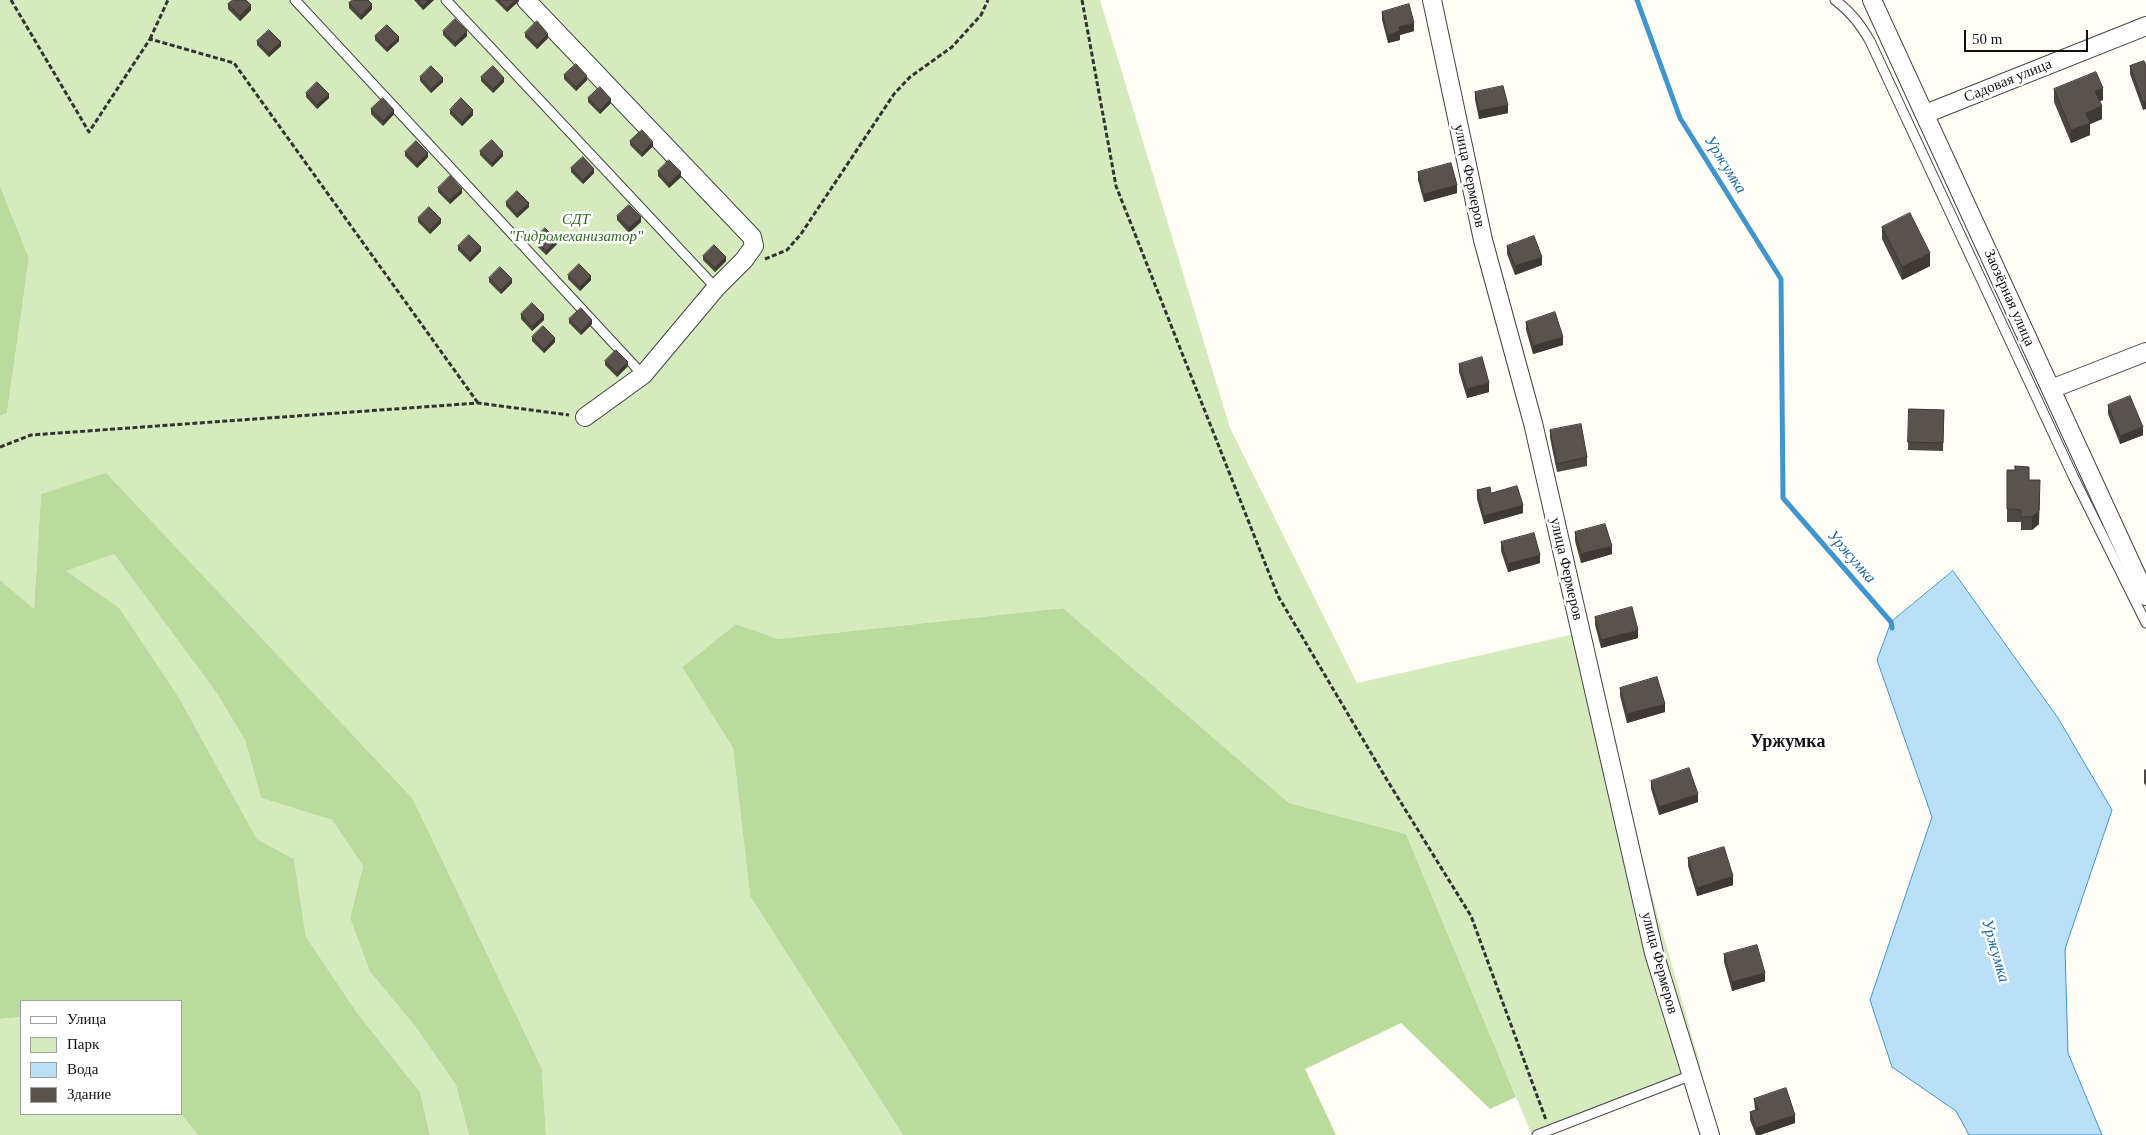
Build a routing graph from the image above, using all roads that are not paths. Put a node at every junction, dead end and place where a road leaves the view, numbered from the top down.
1 (294, 0) edge
2 (446, 0) edge
3 (526, 0) edge
4 (1432, 0) edge
5 (1835, 0) edge
6 (1872, 0) edge
7 (2146, 26) edge
8 (1925, 114) junction
9 (716, 288) junction
10 (2146, 352) edge
11 (643, 374) junction
12 (2050, 389) junction
13 (585, 417) road end
14 (2146, 596) edge
15 (2146, 623) edge
16 (1692, 1075) junction
17 (1537, 1135) edge
18 (1710, 1135) edge

1 - 11 lane
2 - 9 lane
3 - 9 street
4 - 16 street, улица Фермеров
5 - 15 lane
6 - 8 street, Заозёрная улица
7 - 8 street, Садовая улица
8 - 12 street, Заозёрная улица
9 - 11 street
10 - 12 street
11 - 13 street
12 - 14 street, Заозёрная улица
16 - 17 lane
16 - 18 street, улица Фермеров

